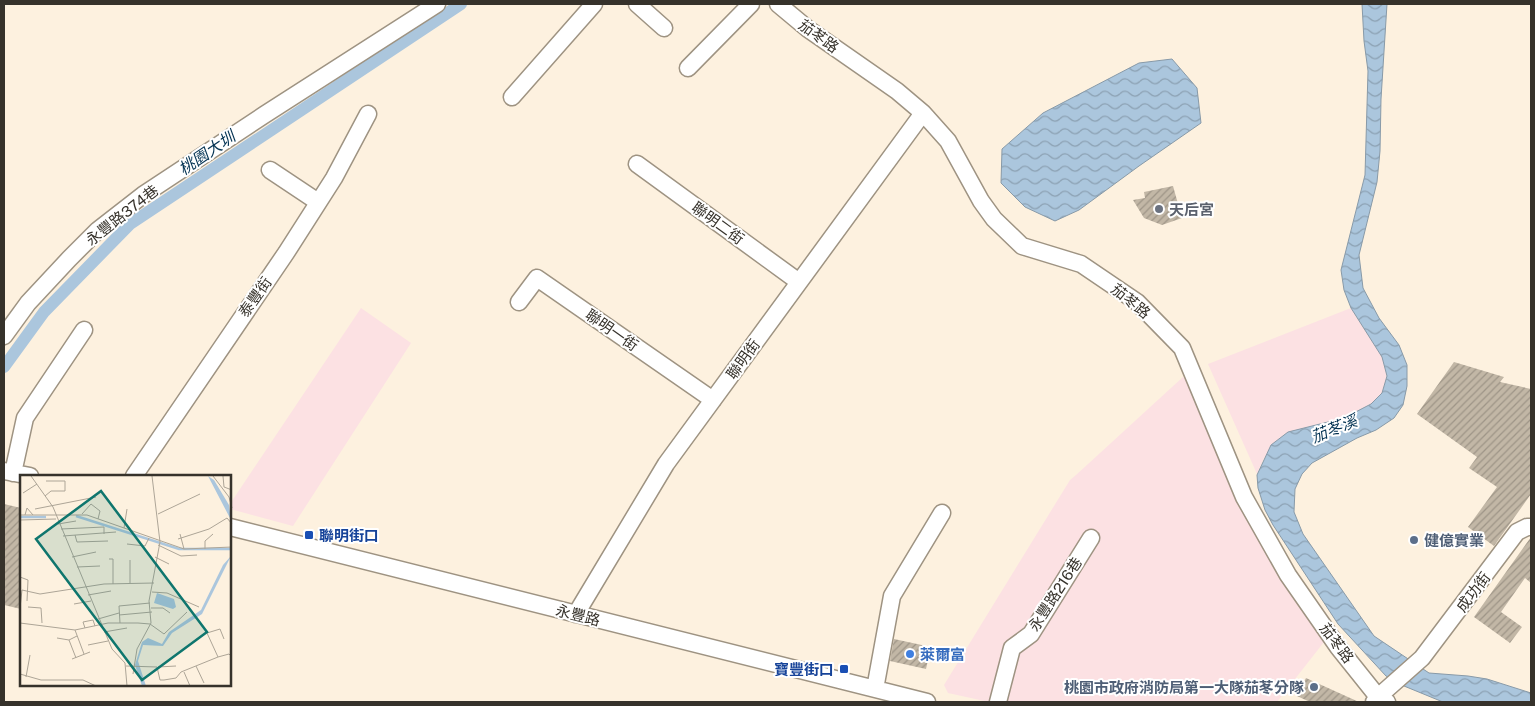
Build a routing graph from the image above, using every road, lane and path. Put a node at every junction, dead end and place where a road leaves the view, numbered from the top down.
1 (437, 4) edge
2 (594, 4) edge
3 (637, 4) edge
4 (751, 4) edge
5 (778, 4) edge
6 (664, 28) dead end
7 (688, 68) dead end
8 (512, 97) dead end
9 (923, 113) junction
10 (368, 114) dead end
11 (637, 164) dead end
12 (270, 170) dead end
13 (318, 202) junction
14 (799, 282) junction
15 (519, 302) dead end
16 (84, 330) dead end
17 (4, 336) edge
18 (712, 400) junction
19 (8, 472) edge
20 (24, 475) edge
21 (135, 475) edge
22 (942, 513) dead end
23 (231, 527) edge
24 (1531, 528) edge
25 (1091, 538) dead end
26 (576, 614) junction
27 (1396, 681) joint
28 (875, 689) junction
29 (1380, 700) edge
30 (927, 702) edge
31 (998, 702) edge

1 - 17 street, 永豐路374巷
2 - 8 street
3 - 6 street
4 - 7 street
5 - 9 street, 茄苳路
9 - 14 street, 聯明街
9 - 29 street, 茄苳路
10 - 13 street, 泰豐街
11 - 14 street, 聯明二街
12 - 13 street
13 - 21 street, 泰豐街
14 - 18 street, 聯明街
15 - 18 street, 聯明一街
16 - 19 street
18 - 26 street, 聯明街
19 - 20 street
22 - 28 street
23 - 26 street, 永豐路
24 - 27 street, 成功街
25 - 31 street, 永豐路216巷
26 - 28 street, 永豐路
27 - 29 street, 茄苳路
28 - 30 street, 永豐路

